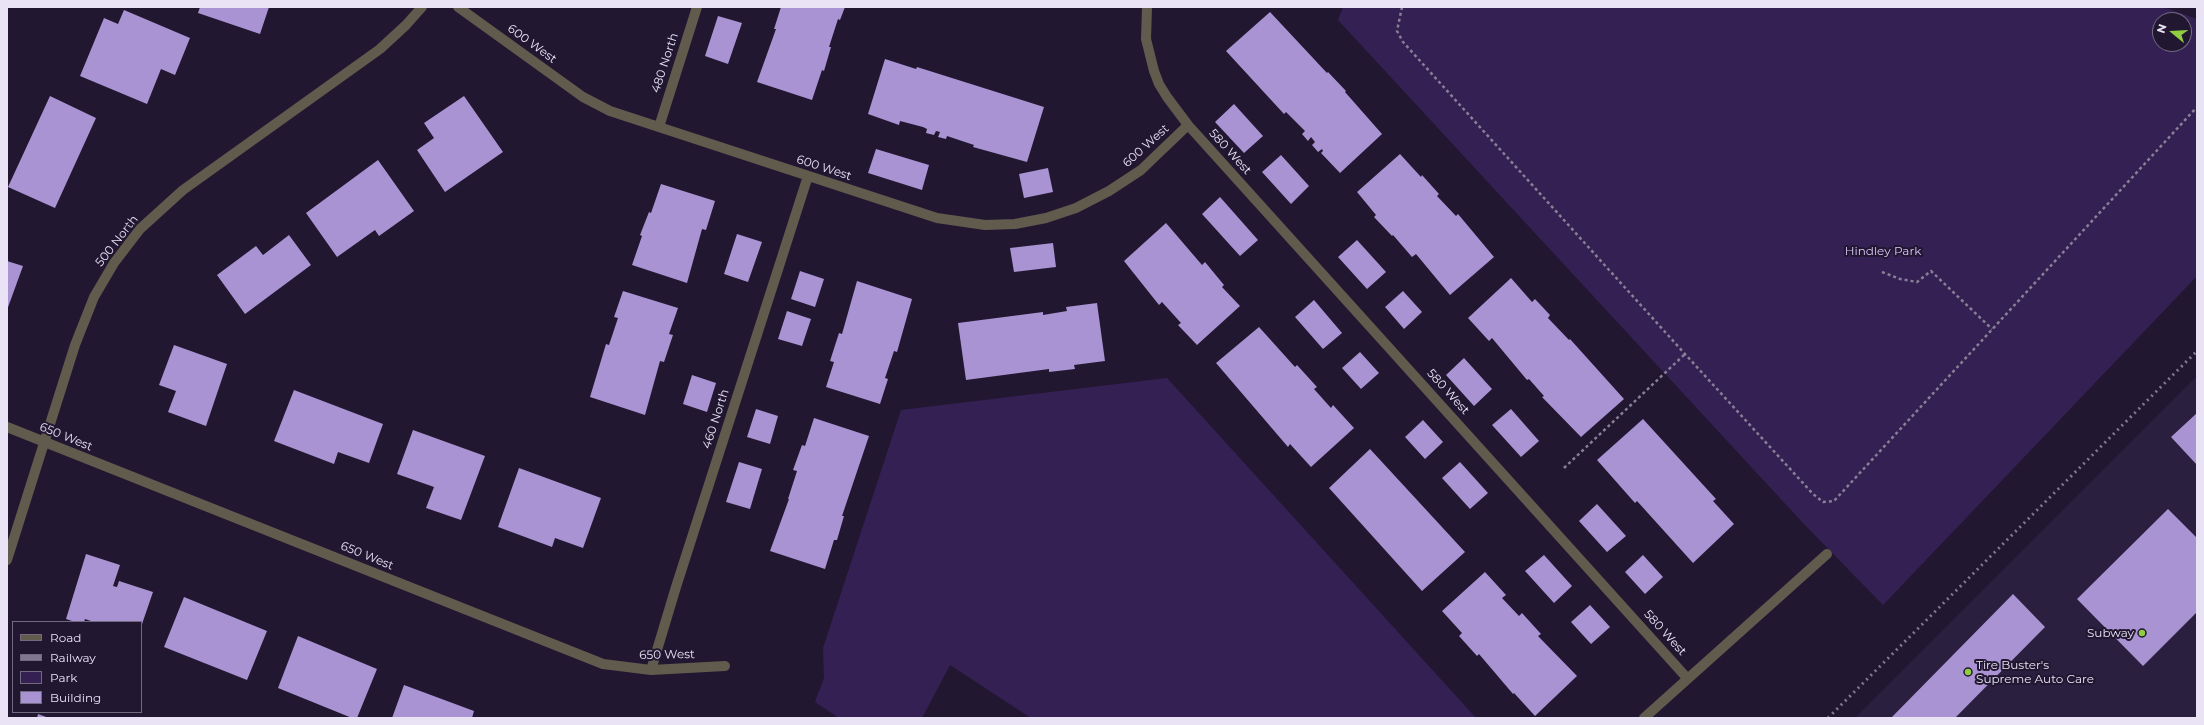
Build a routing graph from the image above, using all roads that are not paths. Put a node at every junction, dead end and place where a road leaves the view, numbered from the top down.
1 (422, 7) edge
2 (458, 7) edge
3 (697, 7) edge
4 (1147, 7) edge
5 (1188, 125) junction
6 (659, 127) junction
7 (808, 176) junction
8 (7, 428) edge
9 (44, 442) junction
10 (1827, 554) dead end
11 (7, 560) edge
12 (725, 666) dead end
13 (651, 670) junction
14 (1687, 678) junction
15 (1644, 718) edge

1 - 9 street, 500 North
2 - 6 street, 600 West
3 - 6 street, 480 North
4 - 5 street, 580 West
5 - 7 street, 600 West
5 - 14 street, 580 West
6 - 7 street, 600 West
7 - 13 street, 460 North
8 - 9 street, 650 West
9 - 11 street, 500 North
9 - 13 street, 650 West
10 - 14 street
12 - 13 street, 650 West
14 - 15 street

